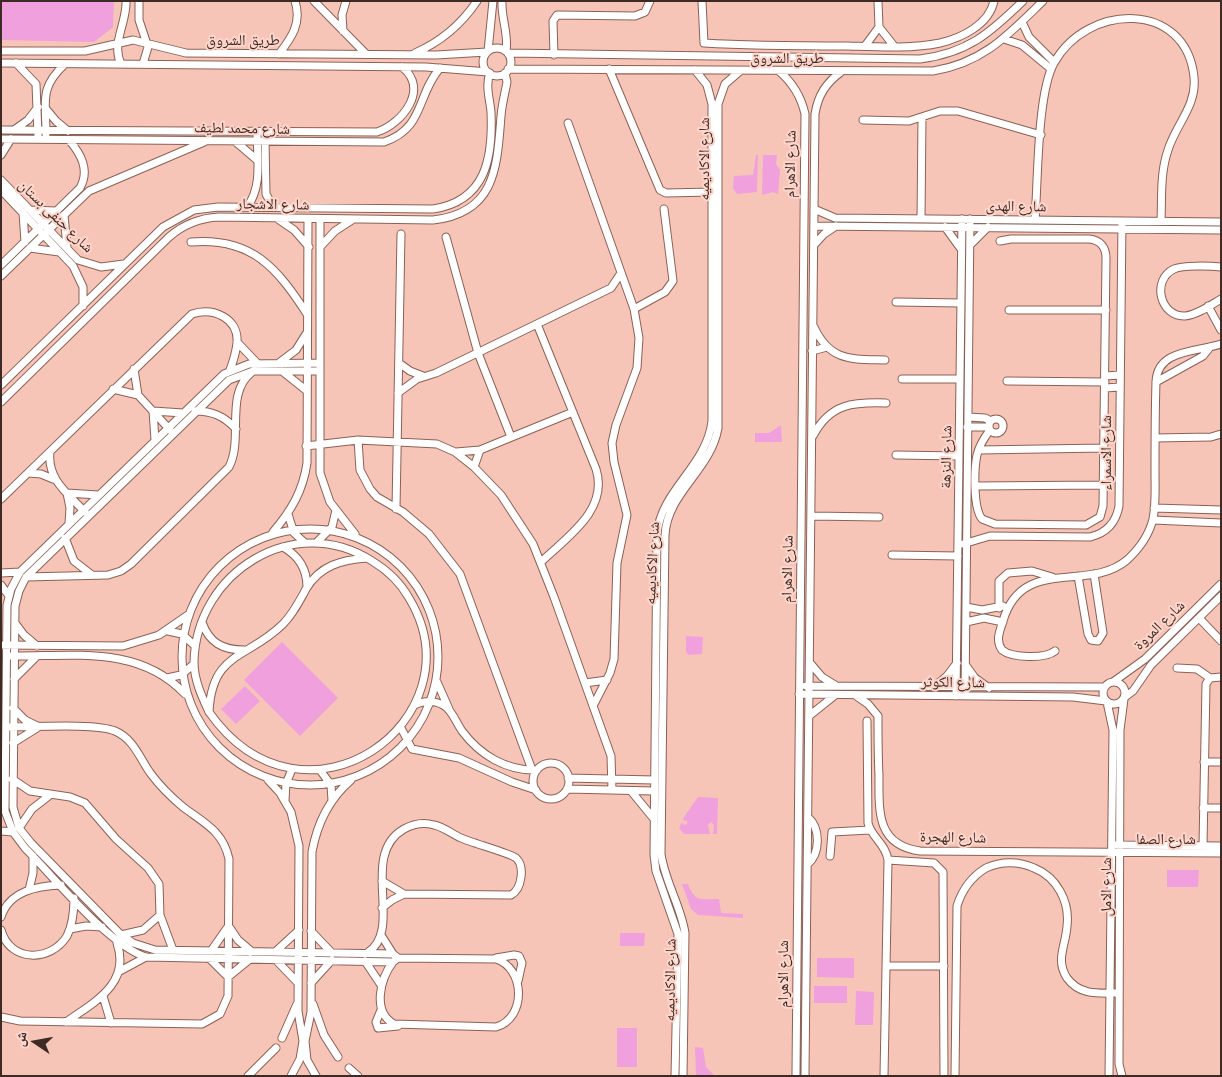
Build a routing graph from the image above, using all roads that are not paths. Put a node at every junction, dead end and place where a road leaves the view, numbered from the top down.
1 (126, 1) edge
2 (139, 1) edge
3 (295, 1) edge
4 (314, 1) edge
5 (346, 1) edge
6 (476, 1) edge
7 (493, 1) edge
8 (502, 1) edge
9 (650, 1) edge
10 (702, 1) edge
11 (878, 1) edge
12 (994, 1) edge
13 (1043, 1) edge
14 (1022, 2) edge
15 (501, 15) junction
16 (493, 16) junction
17 (1022, 22) junction
18 (878, 27) junction
19 (343, 31) junction
20 (1004, 39) junction
21 (117, 42) junction
22 (148, 43) junction
23 (706, 43) junction
24 (865, 46) junction
25 (894, 46) junction
26 (1, 51) edge
27 (488, 52) junction
28 (507, 52) junction
29 (279, 54) junction
30 (366, 54) junction
31 (410, 55) junction
32 (554, 55) junction
33 (705, 57) junction
34 (758, 57) junction
35 (880, 59) junction
36 (1, 63) edge
37 (16, 63) junction
38 (65, 64) junction
39 (121, 64) junction
40 (143, 64) junction
41 (1053, 65) junction
42 (402, 67) junction
43 (440, 68) junction
44 (609, 70) junction
45 (695, 70) junction
46 (507, 71) junction
47 (740, 71) junction
48 (758, 71) junction
49 (778, 71) junction
50 (841, 72) junction
51 (880, 72) junction
52 (489, 73) junction
53 (38, 106) junction
54 (46, 109) junction
55 (805, 114) junction
56 (815, 114) junction
57 (922, 117) junction
58 (863, 120) dead end
59 (568, 123) dead end
60 (1, 130) edge
61 (14, 130) junction
62 (42, 131) junction
63 (68, 131) junction
64 (261, 132) junction
65 (1040, 135) junction
66 (1, 139) edge
67 (11, 139) junction
68 (38, 139) junction
69 (46, 139) junction
70 (69, 140) junction
71 (207, 141) junction
72 (236, 142) junction
73 (261, 142) junction
74 (1, 155) edge
75 (257, 160) junction
76 (1, 180) edge
77 (1, 190) edge
78 (712, 192) junction
79 (247, 207) junction
80 (273, 207) junction
81 (382, 208) junction
82 (664, 209) dead end
83 (814, 209) junction
84 (56, 210) junction
85 (26, 212) junction
86 (64, 215) junction
87 (276, 218) junction
88 (308, 219) junction
89 (320, 219) junction
90 (353, 219) junction
91 (715, 219) junction
92 (921, 219) junction
93 (966, 219) junction
94 (382, 220) junction
95 (1035, 220) junction
96 (1122, 221) junction
97 (1161, 221) junction
98 (1221, 222) edge
99 (40, 226) junction
100 (814, 226) junction
101 (836, 226) junction
102 (945, 227) junction
103 (966, 227) junction
104 (988, 228) junction
105 (1122, 229) junction
106 (1221, 230) edge
107 (46, 232) junction
108 (401, 234) dead end
109 (446, 237) dead end
110 (150, 239) junction
111 (1000, 241) dead end
112 (25, 242) junction
113 (191, 242) dead end
114 (813, 245) junction
115 (969, 246) junction
116 (308, 247) junction
117 (320, 247) junction
118 (30, 248) junction
119 (159, 248) junction
120 (64, 250) junction
121 (962, 250) junction
122 (124, 264) junction
123 (1, 265) edge
124 (1221, 267) edge
125 (621, 273) junction
126 (1, 276) edge
127 (611, 288) junction
128 (627, 291) junction
129 (1221, 299) edge
130 (896, 302) dead end
131 (961, 303) junction
132 (82, 306) junction
133 (1208, 306) junction
134 (634, 309) junction
135 (1008, 310) dead end
136 (1106, 310) junction
137 (308, 315) junction
138 (537, 324) junction
139 (812, 324) junction
140 (1221, 330) edge
141 (308, 332) junction
142 (237, 342) junction
143 (1221, 344) edge
144 (1210, 347) junction
145 (827, 348) junction
146 (812, 351) junction
147 (478, 352) junction
148 (885, 360) dead end
149 (399, 363) junction
150 (258, 364) junction
151 (278, 364) junction
152 (307, 367) junction
153 (319, 367) junction
154 (134, 369) junction
155 (802, 369) junction
156 (812, 369) junction
157 (230, 370) junction
158 (253, 371) junction
159 (282, 371) junction
160 (423, 376) junction
161 (1120, 376) junction
162 (902, 379) dead end
163 (960, 380) junction
164 (1007, 381) dead end
165 (1105, 382) junction
166 (1156, 382) junction
167 (1, 385) edge
168 (1120, 387) junction
169 (113, 390) junction
170 (307, 392) junction
171 (398, 393) junction
172 (138, 395) junction
173 (1, 402) edge
174 (886, 403) dead end
175 (153, 411) junction
176 (195, 411) junction
177 (572, 412) junction
178 (183, 413) junction
179 (968, 417) junction
180 (990, 426) junction
181 (968, 428) junction
182 (236, 429) junction
183 (170, 430) junction
184 (1221, 434) edge
185 (511, 437) junction
186 (812, 438) junction
187 (1155, 438) junction
188 (155, 440) junction
189 (358, 440) junction
190 (398, 441) junction
191 (319, 444) junction
192 (306, 446) junction
193 (1104, 448) junction
194 (480, 450) junction
195 (979, 450) junction
196 (50, 452) junction
197 (455, 452) junction
198 (896, 455) dead end
199 (959, 456) junction
200 (474, 467) junction
201 (28, 473) junction
202 (53, 479) junction
203 (1104, 485) junction
204 (976, 486) junction
205 (67, 493) junction
206 (98, 495) junction
207 (1, 499) edge
208 (1154, 508) junction
209 (396, 509) junction
210 (336, 510) junction
211 (1221, 510) edge
212 (86, 512) junction
213 (288, 514) junction
214 (811, 516) junction
215 (879, 517) dead end
216 (1152, 520) junction
217 (69, 523) junction
218 (1221, 523) edge
219 (291, 527) junction
220 (332, 527) junction
221 (272, 535) junction
222 (357, 536) junction
223 (65, 538) junction
224 (318, 541) junction
225 (304, 542) junction
226 (967, 542) junction
227 (958, 546) junction
228 (283, 547) junction
229 (892, 555) dead end
230 (958, 556) junction
231 (367, 558) junction
232 (541, 562) junction
233 (20, 572) junction
234 (1, 573) edge
235 (1094, 574) junction
236 (95, 576) junction
237 (1078, 576) junction
238 (26, 577) junction
239 (1054, 578) junction
240 (1221, 584) edge
241 (1, 585) edge
242 (307, 588) junction
243 (9, 596) junction
244 (1221, 596) edge
245 (1008, 604) junction
246 (966, 607) junction
247 (998, 608) junction
248 (190, 613) junction
249 (1198, 618) junction
250 (10, 621) junction
251 (202, 622) junction
252 (966, 622) junction
253 (1003, 622) junction
254 (1, 628) edge
255 (168, 631) junction
256 (182, 634) junction
257 (1221, 640) edge
258 (7, 645) edge
259 (37, 646) junction
260 (196, 646) junction
261 (244, 650) junction
262 (1055, 651) dead end
263 (7, 656) edge
264 (37, 657) junction
265 (957, 662) junction
266 (810, 663) junction
267 (194, 664) junction
268 (965, 664) junction
269 (1178, 668) dead end
270 (181, 674) junction
271 (1221, 677) edge
272 (7, 678) edge
273 (167, 678) junction
274 (1210, 678) junction
275 (437, 680) junction
276 (607, 680) junction
277 (1113, 682) junction
278 (585, 684) junction
279 (838, 687) junction
280 (934, 687) junction
281 (956, 687) junction
282 (1105, 687) junction
283 (965, 688) junction
284 (989, 688) junction
285 (799, 690) junction
286 (809, 690) junction
287 (836, 695) junction
288 (855, 695) junction
289 (956, 696) junction
290 (965, 696) junction
291 (188, 698) junction
292 (1124, 698) junction
293 (1106, 701) junction
294 (432, 702) junction
295 (414, 705) junction
296 (593, 706) junction
297 (3, 708) edge
298 (13, 708) junction
299 (449, 709) junction
300 (209, 712) junction
301 (809, 716) junction
302 (867, 722) dead end
303 (400, 726) junction
304 (3, 727) edge
305 (13, 727) junction
306 (40, 727) junction
307 (659, 734) junction
308 (13, 743) junction
309 (407, 743) junction
310 (3, 744) edge
311 (1204, 762) junction
312 (1221, 762) edge
313 (292, 769) junction
314 (320, 770) junction
315 (535, 770) junction
316 (264, 776) junction
317 (355, 776) junction
318 (568, 778) junction
319 (12, 779) junction
320 (612, 779) junction
321 (654, 780) junction
322 (286, 784) junction
323 (331, 785) junction
324 (567, 789) junction
325 (536, 790) junction
326 (612, 790) junction
327 (631, 791) junction
328 (654, 791) junction
329 (50, 795) junction
330 (285, 800) junction
331 (332, 801) junction
332 (1203, 808) junction
333 (1221, 808) edge
334 (3, 814) edge
335 (808, 817) junction
336 (654, 819) junction
337 (19, 828) junction
338 (870, 830) junction
339 (1, 832) edge
340 (12, 832) junction
341 (816, 834) junction
342 (830, 834) junction
343 (1202, 846) junction
344 (1221, 846) edge
345 (1116, 849) junction
346 (1221, 853) edge
347 (33, 856) junction
348 (830, 856) dead end
349 (888, 860) junction
350 (808, 864) junction
351 (660, 870) junction
352 (382, 881) junction
353 (61, 885) junction
354 (30, 890) junction
355 (404, 894) junction
356 (74, 898) junction
357 (382, 908) junction
358 (160, 914) junction
359 (1, 917) edge
360 (229, 926) junction
361 (102, 927) junction
362 (1, 930) edge
363 (70, 930) junction
364 (299, 930) junction
365 (311, 931) junction
366 (121, 935) junction
367 (381, 936) junction
368 (116, 942) junction
369 (172, 950) junction
370 (210, 954) junction
371 (228, 955) junction
372 (251, 955) junction
373 (276, 956) junction
374 (299, 956) junction
375 (311, 956) junction
376 (332, 956) junction
377 (146, 957) junction
378 (366, 957) junction
379 (395, 958) junction
380 (496, 959) junction
381 (682, 966) junction
382 (886, 966) junction
383 (944, 966) junction
384 (120, 971) junction
385 (228, 977) junction
386 (518, 981) junction
387 (298, 983) junction
388 (311, 984) junction
389 (381, 985) junction
390 (1110, 993) junction
391 (1119, 993) junction
392 (103, 996) junction
393 (311, 998) junction
394 (298, 1002) junction
395 (381, 1010) junction
396 (1, 1016) edge
397 (13, 1020) junction
398 (1, 1022) edge
399 (66, 1022) junction
400 (111, 1023) junction
401 (400, 1026) junction
402 (282, 1038) dead end
403 (796, 1043) junction
404 (806, 1043) junction
405 (276, 1048) dead end
406 (796, 1052) junction
407 (806, 1052) junction
408 (338, 1057) dead end
409 (806, 1065) junction
410 (349, 1068) dead end
411 (796, 1072) edge
412 (1109, 1074) edge
413 (1121, 1074) edge
414 (248, 1076) edge
415 (291, 1076) edge
416 (316, 1076) edge
417 (358, 1076) edge
418 (675, 1076) edge
419 (683, 1076) edge
420 (791, 1076) edge
421 (806, 1076) edge
422 (811, 1076) edge
423 (884, 1076) edge
424 (944, 1076) edge
425 (956, 1076) edge

1 - 21 street
2 - 22 street
3 - 29 street
4 - 19 street
5 - 19 street
6 - 31 street
7 - 16 street
8 - 15 street
9 - 32 street
10 - 23 street
11 - 18 street
12 - 25 street
13 - 17 street, طريق الشروق
14 - 35 street, طريق الشروق
15 - 16 street
15 - 28 street
16 - 27 street
17 - 20 street, طريق الشروق
17 - 41 street
18 - 24 street
18 - 25 street
19 - 30 street
20 - 41 street
20 - 51 street, طريق الشروق
21 - 22 street, طريق الشروق
21 - 26 street, طريق الشروق
21 - 39 street
22 - 29 street, طريق الشروق
22 - 40 street
23 - 24 street
23 - 33 street
24 - 25 street
27 - 28 street
27 - 31 street, طريق الشروق
27 - 52 street
28 - 32 street, طريق الشروق
28 - 46 street
29 - 30 street, طريق الشروق
30 - 31 street, طريق الشروق
32 - 33 street, طريق الشروق
33 - 34 street, طريق الشروق
34 - 35 street, طريق الشروق
34 - 48 street
35 - 51 street
36 - 37 street, طريق الشروق
37 - 38 street, طريق الشروق
37 - 53 street
38 - 39 street, طريق الشروق
38 - 54 street
39 - 40 street, طريق الشروق
40 - 42 street, طريق الشروق
41 - 65 street
41 - 97 street
42 - 43 street, طريق الشروق
42 - 64 street, شارع محمد لطيف
43 - 52 street, طريق الشروق
43 - 73 street, شارع محمد لطيف
44 - 45 street, طريق الشروق
44 - 46 street, طريق الشروق
44 - 78 street
45 - 47 street, طريق الشروق
45 - 78 street, شارع الاكاديميه
46 - 52 street
46 - 94 street, شارع الاشجار
47 - 48 street, طريق الشروق
47 - 91 street, شارع الاكاديميه
48 - 49 street, طريق الشروق
49 - 50 street, طريق الشروق
49 - 55 street, شارع الاهرام
50 - 51 street, طريق الشروق
50 - 56 street, شارع الاهرام
52 - 81 street, شارع الاشجار
53 - 61 street
53 - 62 street
54 - 62 street
54 - 63 street
55 - 56 street
55 - 155 street, شارع الاهرام
56 - 83 street, شارع الاهرام
57 - 58 street
57 - 65 street
57 - 92 street
59 - 125 street
60 - 61 street, شارع محمد لطيف
61 - 62 street, شارع محمد لطيف
62 - 63 street, شارع محمد لطيف
62 - 68 street
62 - 69 street
63 - 64 street, شارع محمد لطيف
64 - 73 street
65 - 95 street
66 - 67 street, شارع محمد لطيف
67 - 68 street, شارع محمد لطيف
67 - 74 street
68 - 69 street, شارع محمد لطيف
69 - 70 street, شارع محمد لطيف
70 - 71 street, شارع محمد لطيف
70 - 84 street
71 - 72 street, شارع محمد لطيف
71 - 86 street
72 - 73 street, شارع محمد لطيف
72 - 75 street
73 - 75 street
73 - 80 street
75 - 79 street
76 - 85 street, شارع حنفى بستان
77 - 85 street, شارع حنفى بستان
78 - 91 street, شارع الاكاديميه
79 - 80 street, شارع الاشجار
79 - 110 street, شارع الاشجار
80 - 81 street, شارع الاشجار
81 - 94 street
82 - 134 street
83 - 92 street, شارع الهدى
83 - 100 street, شارع الاهرام
84 - 85 street
84 - 99 street
85 - 99 street, شارع حنفى بستان
85 - 112 street
86 - 107 street
86 - 120 street
87 - 88 street, شارع الاشجار
87 - 116 street
87 - 119 street, شارع الاشجار
88 - 89 street, شارع الاشجار
88 - 116 street
89 - 90 street, شارع الاشجار
89 - 117 street
90 - 94 street, شارع الاشجار
90 - 117 street
91 - 307 street, شارع الاكاديميه
92 - 93 street, شارع الهدى
93 - 95 street, شارع الهدى
93 - 103 street, شارع النزهة
95 - 96 street, شارع الهدى
96 - 97 street, شارع الهدى
96 - 105 street, شارع الاسمراء
97 - 98 street, شارع الهدى
99 - 107 street, شارع حنفى بستان
99 - 112 street
100 - 101 street, شارع الهدى
100 - 114 street, شارع الاهرام
101 - 102 street, شارع الهدى
101 - 114 street
102 - 103 street, شارع الهدى
102 - 121 street
103 - 104 street, شارع الهدى
103 - 115 street, شارع النزهة
103 - 121 street, شارع النزهة
104 - 105 street, شارع الهدى
104 - 115 street
105 - 106 street, شارع الهدى
105 - 161 street, شارع الاسمراء
107 - 118 street
107 - 120 street, شارع حنفى بستان
108 - 149 street
109 - 147 street
110 - 119 street
110 - 122 street, شارع الاشجار
111 - 136 street
112 - 123 street
113 - 137 street
114 - 139 street, شارع الاهرام
115 - 179 street, شارع النزهة
116 - 137 street
117 - 153 street
118 - 120 street
118 - 126 street
119 - 173 street, شارع الاشجار
120 - 122 street, شارع حنفى بستان
120 - 132 street, شارع حنفى بستان
121 - 131 street, شارع النزهة
122 - 132 street, شارع الاشجار
124 - 133 street
125 - 127 street
125 - 128 street
127 - 128 street
127 - 138 street
128 - 134 street
129 - 133 street
130 - 131 street
131 - 163 street, شارع النزهة
132 - 167 street, شارع الاشجار
133 - 140 street
134 - 276 street
135 - 136 street
136 - 165 street
137 - 141 street
138 - 147 street
138 - 177 street
139 - 145 street
139 - 146 street, شارع الاهرام
141 - 151 street
141 - 152 street
142 - 150 street
142 - 154 street
142 - 157 street
143 - 144 street
144 - 166 street
144 - 166 street
145 - 146 street
145 - 148 street
146 - 156 street, شارع الاهرام
147 - 160 street
147 - 185 street
149 - 160 street
149 - 171 street
150 - 151 street
150 - 157 street
151 - 152 street
152 - 153 street
152 - 159 street
152 - 170 street
153 - 191 street
154 - 169 street
154 - 172 street
155 - 156 street
155 - 285 street, شارع الاهرام
156 - 186 street, شارع الاهرام
157 - 178 street
158 - 159 street
158 - 176 street
158 - 182 street
159 - 170 street
160 - 171 street
161 - 165 street
161 - 168 street, شارع الاسمراء
162 - 163 street
163 - 199 street, شارع النزهة
164 - 165 street
165 - 168 street
165 - 193 street
166 - 187 street
168 - 226 street, شارع الاسمراء
169 - 172 street
169 - 196 street
170 - 192 street
171 - 190 street
172 - 175 street
174 - 186 street
175 - 178 street
175 - 183 street
175 - 188 street
176 - 182 street
176 - 183 street
177 - 185 street
177 - 232 street
178 - 183 street
179 - 180 street
179 - 181 street, شارع النزهة
180 - 181 street
180 - 195 street
181 - 226 street, شارع النزهة
182 - 236 street
183 - 188 street
183 - 212 street
184 - 187 street
185 - 194 street
186 - 214 street, شارع الاهرام
187 - 208 street
188 - 206 street
189 - 190 street
189 - 191 street
189 - 209 street
190 - 197 street
190 - 209 street
191 - 192 street
191 - 210 street
192 - 213 street
193 - 195 street
193 - 203 street
194 - 197 street
194 - 200 street
195 - 204 street
196 - 201 street
196 - 202 street
197 - 200 street
198 - 199 street
199 - 227 street, شارع النزهة
200 - 232 street
201 - 202 street
201 - 207 street
202 - 205 street
203 - 204 street
203 - 204 street
205 - 206 street
205 - 212 street
205 - 217 street
206 - 212 street
208 - 211 street
208 - 216 street
209 - 315 street
210 - 220 street
210 - 222 street
212 - 217 street
212 - 223 street
213 - 219 street
213 - 221 street
214 - 215 street
214 - 266 street, شارع الاهرام
216 - 218 street
216 - 235 street
217 - 233 street
219 - 220 street
219 - 221 street
219 - 225 street
220 - 222 street
220 - 224 street
221 - 248 street
222 - 275 street
223 - 236 street
223 - 238 street
224 - 225 street
224 - 231 street
225 - 228 street
226 - 227 street, شارع الاسمراء
226 - 246 street, شارع النزهة
227 - 230 street, شارع النزهة
228 - 242 street
228 - 251 street
229 - 230 street
230 - 265 street, شارع النزهة
231 - 242 street
231 - 295 street
232 - 278 street
233 - 234 street
233 - 243 street
235 - 237 street
235 - 237 street
236 - 238 street
237 - 239 street
238 - 250 street
239 - 245 street
239 - 247 street
240 - 277 street, شارع المروة
241 - 243 street
242 - 261 street
243 - 250 street
244 - 249 street, شارع المروة
245 - 247 street
245 - 253 street
246 - 247 street
246 - 252 street, شارع النزهة
248 - 255 street
248 - 256 street
249 - 257 street
249 - 292 street, شارع المروة
250 - 254 street
250 - 258 street
250 - 259 street
251 - 260 street
251 - 261 street
252 - 253 street
252 - 268 street, شارع النزهة
253 - 262 street
255 - 256 street
255 - 259 street
256 - 260 street
256 - 270 street
258 - 259 street
258 - 263 street
260 - 267 street
261 - 300 street
263 - 264 street
263 - 272 street
264 - 272 street
264 - 273 street
265 - 280 street
265 - 281 street, شارع النزهة
266 - 279 street
266 - 286 street, شارع الاهرام
267 - 270 street
267 - 300 street
268 - 283 street, شارع النزهة
268 - 284 street
269 - 274 street
270 - 273 street
270 - 291 street
271 - 274 street
272 - 297 street
272 - 298 street
273 - 291 street
274 - 311 street
275 - 294 street
275 - 299 street
276 - 278 street
276 - 296 street
277 - 282 street
277 - 292 street
278 - 296 street
279 - 280 street, شارع الكوثر
279 - 286 street, شارع الكوثر
280 - 281 street, شارع الكوثر
281 - 283 street, شارع الكوثر
281 - 289 street, شارع النزهة
282 - 284 street, شارع الكوثر
282 - 293 street
283 - 284 street, شارع الكوثر
283 - 290 street, شارع النزهة
285 - 286 street, شارع الكوثر
285 - 403 street, شارع الاهرام
286 - 287 street, شارع الكوثر
286 - 301 street, شارع الاهرام
287 - 288 street, شارع الكوثر
287 - 301 street
288 - 289 street, شارع الكوثر
288 - 345 street, شارع الهجرة
289 - 290 street, شارع الكوثر
290 - 293 street, شارع الكوثر
291 - 316 street
292 - 293 street
292 - 345 street, شارع الامل
293 - 345 street, شارع الامل
294 - 295 street
294 - 299 street
294 - 309 street
295 - 303 street
296 - 320 street
297 - 304 street
298 - 305 street
298 - 306 street
299 - 315 street
300 - 313 street
301 - 335 street, شارع الاهرام
302 - 338 street
303 - 309 street
303 - 314 street
304 - 305 street
304 - 310 street
305 - 306 street
305 - 308 street
306 - 308 street
306 - 360 street
307 - 321 street, شارع الاكاديميه
307 - 351 street, شارع الاكاديميه
308 - 319 street
309 - 317 street
309 - 325 street
310 - 334 street
311 - 312 street
311 - 332 street
313 - 314 street
313 - 322 street
314 - 323 street
315 - 318 street
315 - 325 street
316 - 322 street
316 - 330 street
317 - 323 street
317 - 331 street
318 - 320 street
318 - 324 street
319 - 329 street
319 - 337 street
320 - 321 street
320 - 326 street
321 - 328 street, شارع الاكاديميه
322 - 323 street
322 - 330 street
323 - 331 street
324 - 325 street
324 - 326 street
326 - 327 street
327 - 328 street
327 - 336 street
328 - 336 street, شارع الاكاديميه
329 - 337 street
329 - 358 street
330 - 364 street
331 - 365 street
332 - 333 street
332 - 343 street
334 - 340 street
335 - 341 street
335 - 350 street, شارع الاهرام
336 - 351 street, شارع الاكاديميه
337 - 366 street
338 - 342 street
338 - 349 street
339 - 340 street
340 - 347 street
341 - 342 street
341 - 350 street
342 - 348 street
343 - 344 street, شارع الصفا
343 - 345 street, شارع الصفا
345 - 346 street, شارع الصفا
345 - 390 street, شارع الامل
345 - 391 street, شارع الامل
347 - 353 street
347 - 354 street
349 - 382 street
349 - 383 street
350 - 404 street, شارع الاهرام
351 - 381 street, شارع الاكاديميه
352 - 355 street
352 - 355 street
352 - 357 street
353 - 354 street
353 - 356 street
354 - 359 street
355 - 357 street
356 - 361 street
356 - 363 street
357 - 367 street
358 - 366 street
358 - 369 street
360 - 370 street
360 - 371 street
360 - 372 street
361 - 363 street
361 - 368 street
362 - 363 street
364 - 373 street
364 - 374 street
365 - 375 street
365 - 376 street
366 - 369 street
367 - 378 street
367 - 379 street
368 - 377 street
368 - 384 street
369 - 370 street
370 - 371 street
370 - 377 street
370 - 385 street
371 - 372 street
371 - 385 street
372 - 373 street
372 - 385 street
373 - 374 street
373 - 387 street
374 - 375 street
374 - 387 street
375 - 376 street
375 - 388 street
376 - 378 street
376 - 388 street
377 - 384 street
378 - 379 street
378 - 389 street
379 - 380 street
379 - 389 street
380 - 386 street
380 - 386 street
381 - 418 street, شارع الاكاديميه
381 - 419 street, شارع الاكاديميه
382 - 383 street
382 - 423 street
383 - 424 street
384 - 392 street
385 - 400 street
386 - 401 street
387 - 394 street
388 - 393 street
389 - 395 street
390 - 391 street
390 - 412 street, شارع الامل
390 - 425 street
391 - 413 street, شارع الامل
392 - 399 street
392 - 400 street
393 - 408 street
393 - 416 street
394 - 402 street
394 - 415 street
395 - 401 street
395 - 401 street
396 - 397 street
397 - 398 street
397 - 399 street
399 - 400 street
403 - 404 street
403 - 406 street, شارع الاهرام
404 - 407 street, شارع الاهرام
405 - 414 street
406 - 407 street
406 - 411 street, شارع الاهرام
407 - 409 street, شارع الاهرام
409 - 421 street, شارع الاهرام
409 - 422 street
410 - 417 street
411 - 420 street
412 - 413 street

